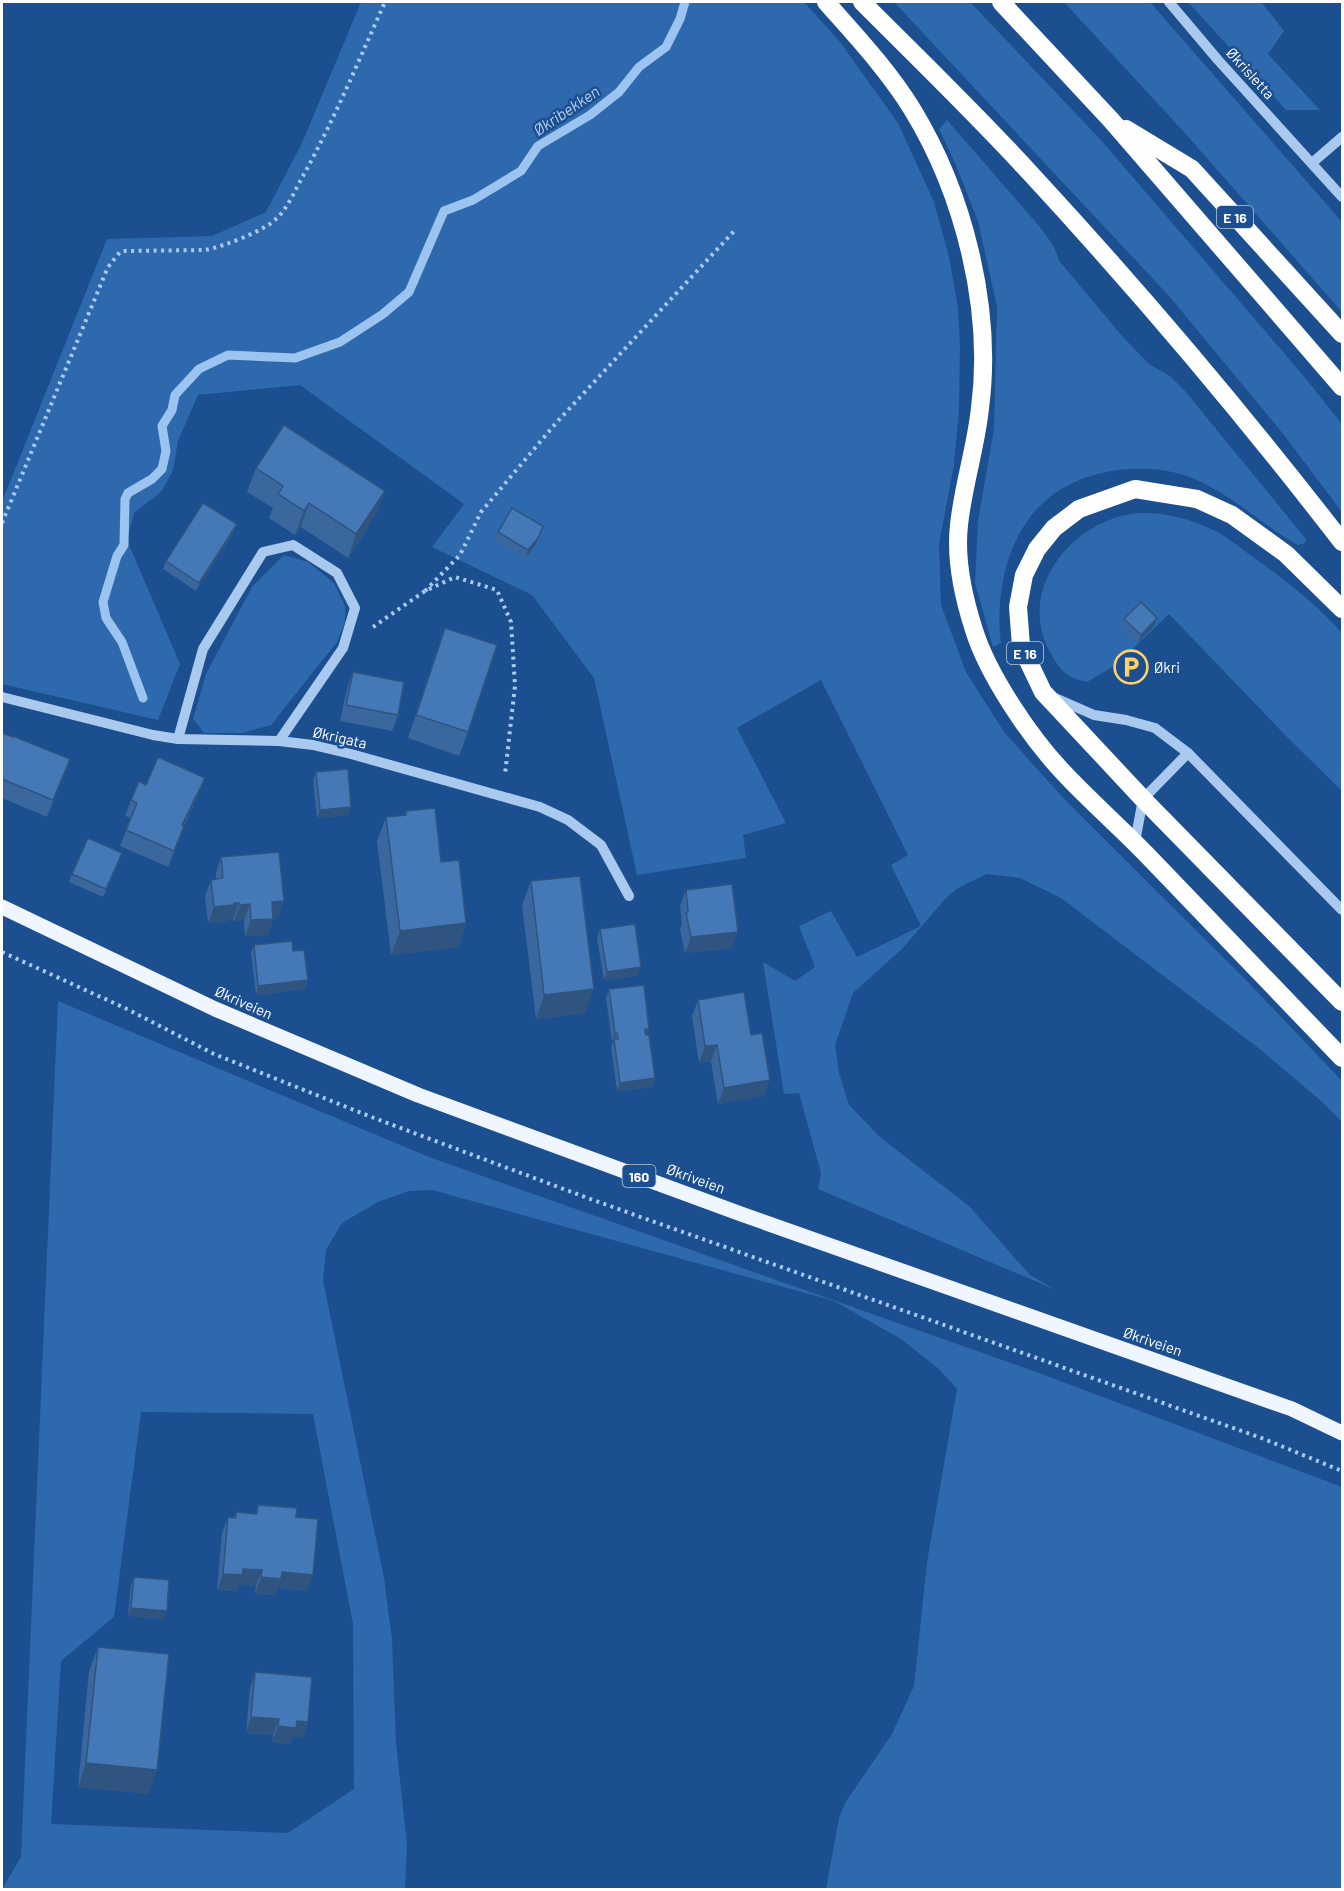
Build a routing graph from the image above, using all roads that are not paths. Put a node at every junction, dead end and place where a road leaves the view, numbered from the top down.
1 (826, 2) edge
2 (862, 2) edge
3 (1001, 2) edge
4 (1169, 2) edge
5 (1111, 120) junction
6 (1342, 137) edge
7 (1312, 163) junction
8 (1342, 197) edge
9 (1342, 334) edge
10 (1342, 387) edge
11 (1342, 542) edge
12 (1342, 609) edge
13 (1043, 692) junction
14 (2, 697) edge
15 (178, 739) junction
16 (279, 741) junction
17 (1188, 753) junction
18 (1143, 799) junction
19 (1135, 842) junction
20 (630, 897) dead end
21 (2, 906) edge
22 (1342, 910) edge
23 (1342, 1002) edge
24 (1342, 1058) edge
25 (1292, 1409) junction
26 (1342, 1420) edge
27 (1342, 1433) edge

1 - 19 highway, E 16
2 - 11 highway
3 - 5 highway, E 16
4 - 7 street, Økrisletta
5 - 9 highway, E 16
5 - 10 highway, E 16
6 - 7 street
7 - 8 street, Økrisletta
12 - 13 highway, E 16
13 - 17 street
13 - 18 highway, E 16
14 - 15 street, Økrigata
15 - 16 street, Økrigata
15 - 16 street
16 - 20 street, Økrigata
17 - 18 street
17 - 22 street
18 - 19 street
18 - 23 highway, E 16
19 - 24 highway, E 16
21 - 25 main road, Økriveien / 160
25 - 26 main road, Økriveien / 160
25 - 27 main road, Økriveien / 160

